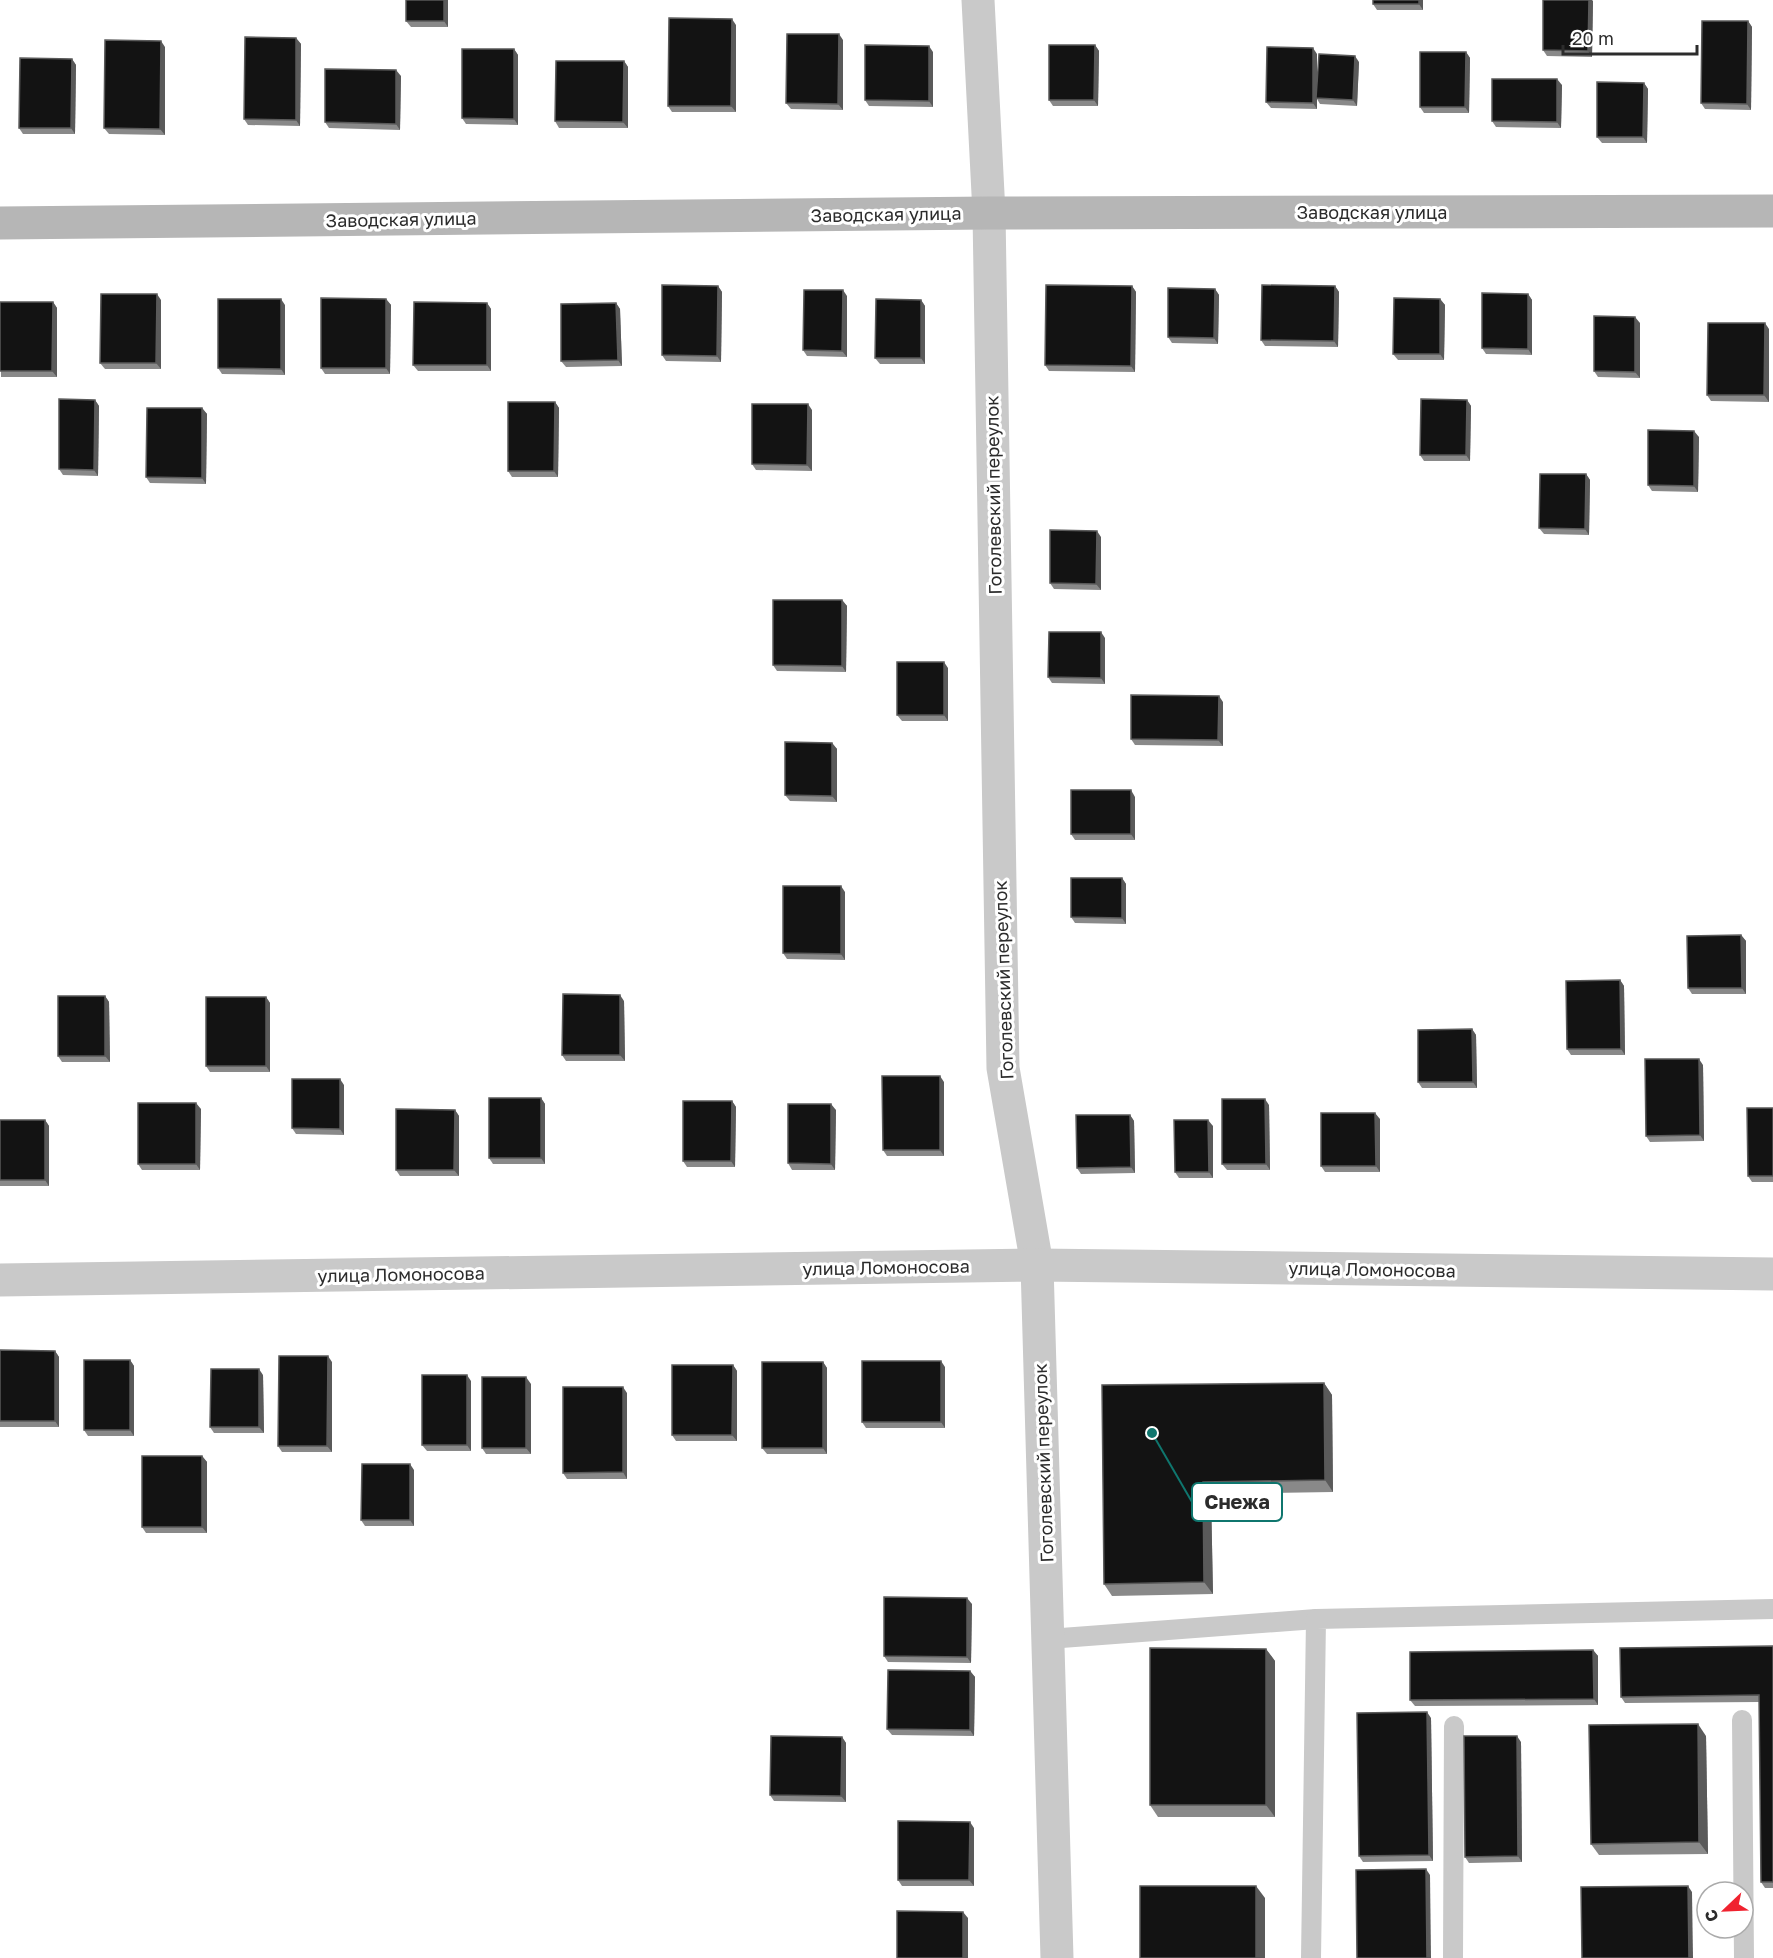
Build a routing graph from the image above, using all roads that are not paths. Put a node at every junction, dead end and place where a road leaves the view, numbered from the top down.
1 (978, 0) edge
2 (1773, 211) edge
3 (988, 213) junction
4 (0, 223) edge
5 (1037, 1265) junction
6 (1773, 1274) edge
7 (0, 1280) edge
8 (1773, 1610) edge
9 (1316, 1618) junction
10 (1048, 1639) junction
11 (1742, 1720) dead end
12 (1454, 1726) dead end
13 (1057, 1958) edge
14 (1311, 1958) edge
15 (1453, 1958) edge
16 (1744, 1958) edge

1 - 3 street, Гоголевский переулок
2 - 3 main road, Заводская улица
3 - 4 main road, Заводская улица
3 - 5 street, Гоголевский переулок
5 - 6 street, улица Ломоносова
5 - 7 street, улица Ломоносова
5 - 10 street, Гоголевский переулок
8 - 9 lane
9 - 10 lane
9 - 14 lane
10 - 13 street, Гоголевский переулок
11 - 16 lane
12 - 15 lane

